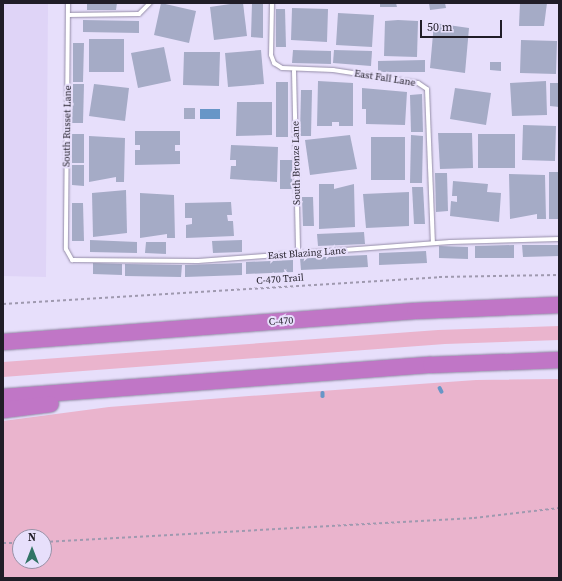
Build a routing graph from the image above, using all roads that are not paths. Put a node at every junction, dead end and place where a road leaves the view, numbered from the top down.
1 (68, 3) edge
2 (150, 3) edge
3 (272, 3) edge
4 (68, 15) junction
5 (294, 71) junction
6 (559, 239) edge
7 (433, 243) junction
8 (66, 249) joint
9 (298, 254) junction
10 (559, 305) edge
11 (3, 333) edge
12 (111, 334) junction
13 (3, 342) edge
14 (559, 360) edge
15 (162, 385) junction
16 (3, 397) edge
17 (3, 410) edge

1 - 4 lane, South Russet Lane
2 - 4 lane
3 - 5 lane, East Fall Lane
4 - 8 lane, South Russet Lane
5 - 7 lane, East Fall Lane
5 - 9 lane, South Bronze Lane
6 - 7 lane, East Blazing Lane
7 - 9 lane, East Blazing Lane
8 - 9 lane, East Blazing Lane
10 - 12 highway, C-470
11 - 12 highway
12 - 13 highway, C-470
14 - 15 highway
15 - 16 highway
15 - 17 highway

